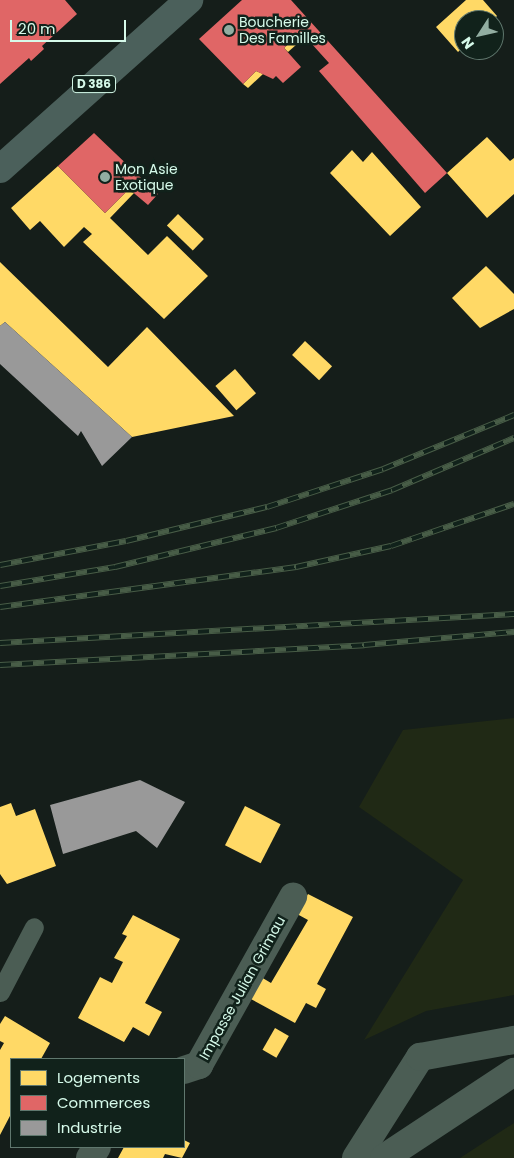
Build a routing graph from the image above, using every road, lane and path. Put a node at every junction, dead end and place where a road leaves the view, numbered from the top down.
1 (189, 0) edge
2 (0, 169) edge
3 (293, 897) dead end
4 (34, 927) dead end
5 (0, 992) edge
6 (514, 1040) edge
7 (185, 1070) edge
8 (514, 1072) edge
9 (356, 1158) edge
10 (384, 1158) edge

1 - 2 main road, D 386
3 - 7 street, Impasse Julian Grimau
4 - 5 lane
6 - 9 street
8 - 10 street

